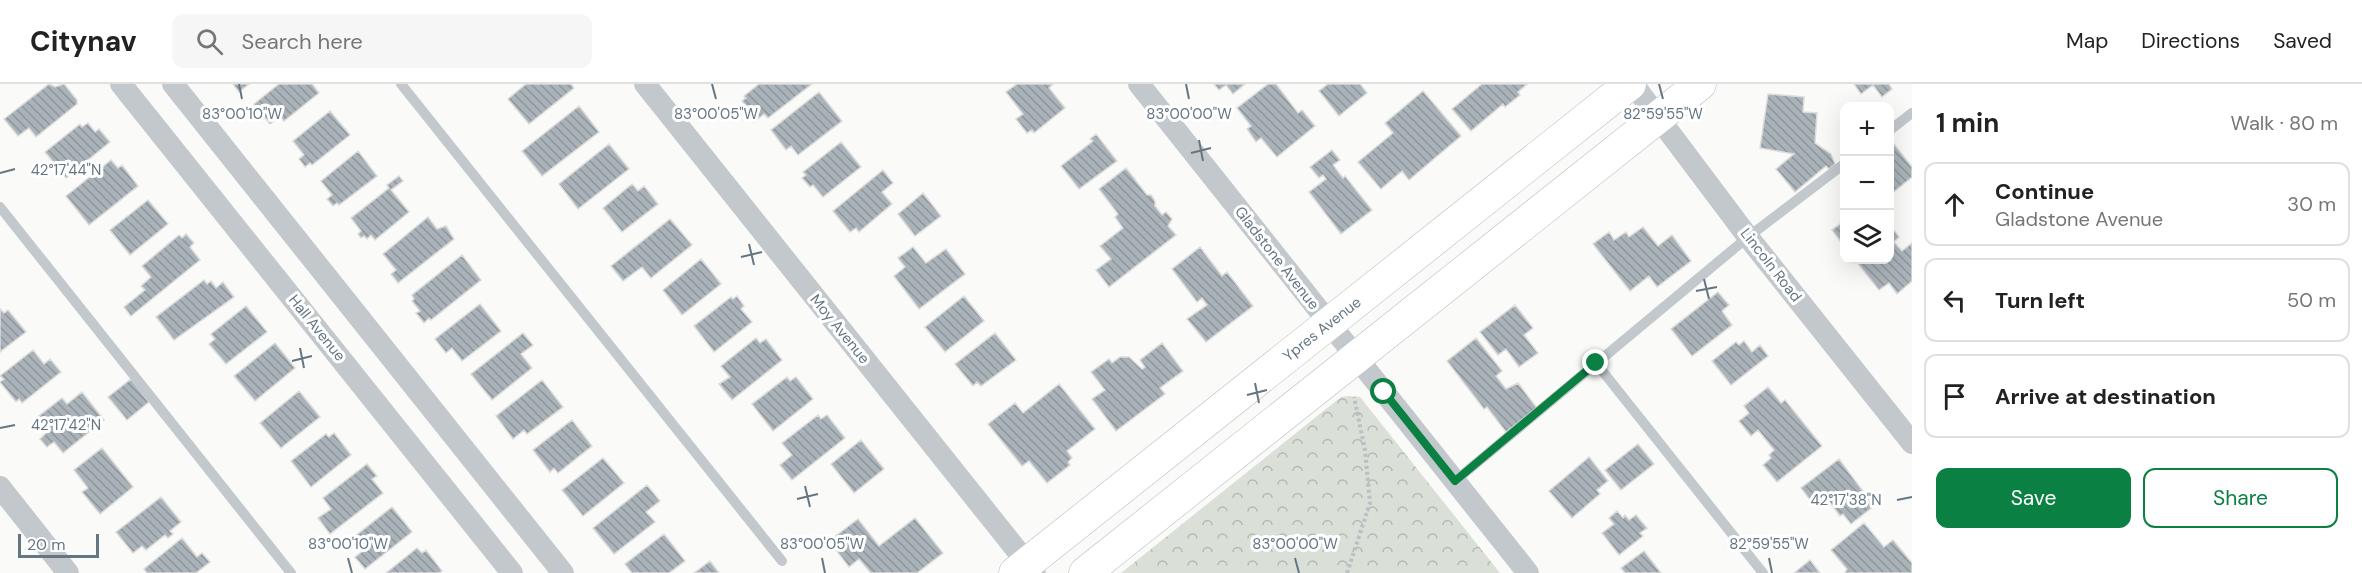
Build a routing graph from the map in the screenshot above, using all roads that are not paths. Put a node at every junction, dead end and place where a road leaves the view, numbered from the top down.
1 (121, 84) edge
2 (173, 84) edge
3 (401, 84) edge
4 (645, 84) edge
5 (1139, 84) edge
6 (1632, 84) edge
7 (1700, 84) edge
8 (1912, 113) edge
9 (1659, 117) junction
10 (1894, 127) edge
11 (1840, 168) edge
12 (0, 207) edge
13 (1748, 237) junction
14 (1329, 323) junction
15 (1356, 357) junction
16 (1596, 363) junction
17 (1912, 443) edge
18 (1455, 481) junction
19 (0, 487) edge
20 (782, 561) dead end
21 (1026, 570) edge
22 (68, 573) edge
23 (291, 573) edge
24 (512, 573) edge
25 (563, 573) edge
26 (1085, 573) edge
27 (1528, 573) edge
28 (1763, 573) edge

1 - 24 street, Hall Avenue
2 - 25 street
3 - 20 lane
4 - 21 street, Moy Avenue
5 - 14 street, Gladstone Avenue
6 - 9 street, Lincoln Road
6 - 14 main road, Ypres Avenue
7 - 9 main road
8 - 10 lane
9 - 13 street, Lincoln Road
9 - 15 main road
11 - 13 lane
12 - 23 lane
13 - 16 lane
13 - 17 street, Lincoln Road
14 - 15 street, Gladstone Avenue
14 - 21 main road, Ypres Avenue
15 - 18 street, Gladstone Avenue
15 - 26 main road
16 - 18 lane
16 - 28 lane
18 - 27 street, Gladstone Avenue
19 - 22 street

